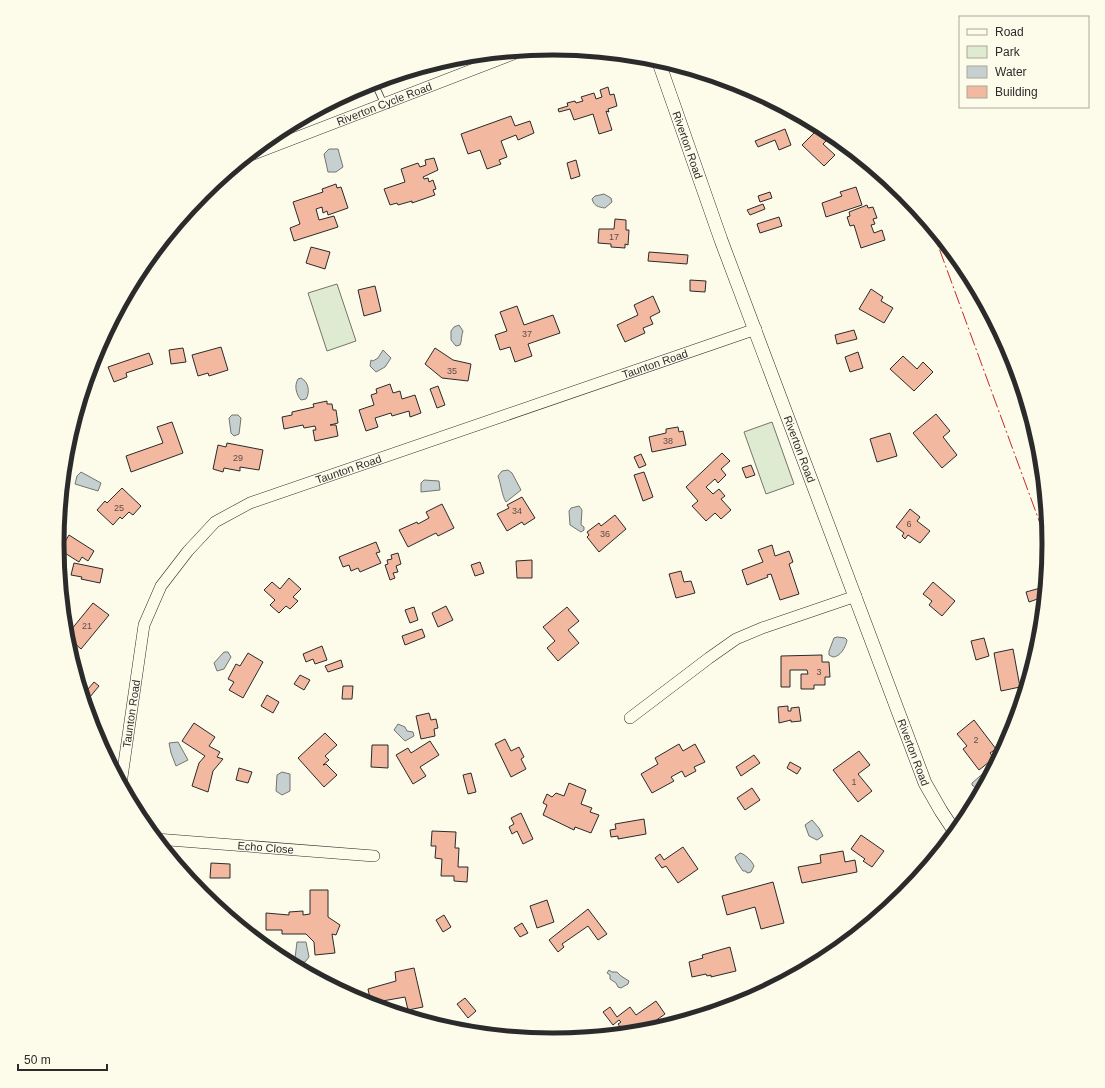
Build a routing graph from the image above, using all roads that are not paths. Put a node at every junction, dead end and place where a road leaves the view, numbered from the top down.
1 (504, 58) edge
2 (661, 67) edge
3 (377, 88) edge
4 (384, 104) junction
5 (262, 151) edge
6 (756, 329) junction
7 (856, 596) junction
8 (630, 718) dead end
9 (122, 775) edge
10 (951, 826) edge
11 (163, 840) edge
12 (374, 856) dead end

1 - 4 street, Riverton Cycle Road
2 - 6 street, Riverton Road
3 - 4 lane
4 - 5 street, Riverton Cycle Road
6 - 7 street, Riverton Road
6 - 9 street, Taunton Road
7 - 8 street
7 - 10 street, Riverton Road
11 - 12 street, Echo Close

